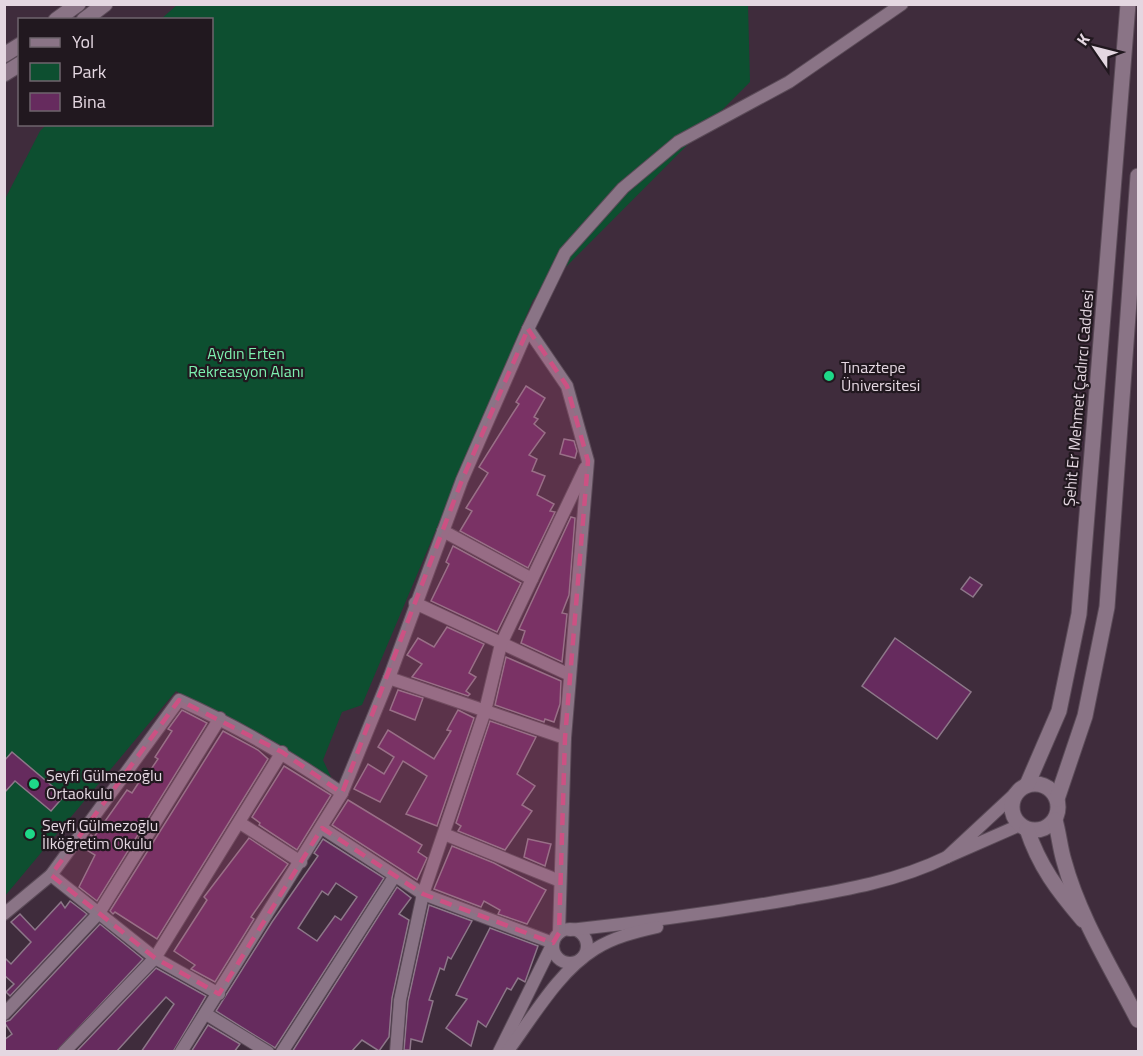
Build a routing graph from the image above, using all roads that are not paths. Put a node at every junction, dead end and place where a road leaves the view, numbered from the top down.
1 (78, 4) edge
2 (105, 4) edge
3 (902, 4) edge
4 (1128, 4) edge
5 (59, 18) edge
6 (87, 18) edge
7 (18, 46) edge
8 (4, 55) edge
9 (18, 65) edge
10 (4, 74) edge
11 (1138, 176) edge
12 (528, 329) junction
13 (588, 461) junction
14 (443, 531) junction
15 (532, 579) junction
16 (415, 603) junction
17 (501, 644) junction
18 (570, 675) junction
19 (389, 678) junction
20 (485, 711) junction
21 (220, 718) junction
22 (564, 738) junction
23 (282, 752) junction
24 (1023, 788) junction
25 (342, 793) junction
26 (1057, 799) junction
27 (1055, 820) junction
28 (240, 823) junction
29 (1024, 827) junction
30 (322, 828) junction
31 (444, 834) junction
32 (947, 857) junction
33 (301, 861) junction
34 (51, 875) junction
35 (394, 877) junction
36 (560, 881) junction
37 (423, 894) junction
38 (99, 913) junction
39 (4, 914) edge
40 (696, 916) junction
41 (1091, 929) junction
42 (561, 935) junction
43 (155, 958) junction
44 (581, 959) junction
45 (219, 994) junction
46 (4, 1014) edge
47 (206, 1014) junction
48 (1138, 1020) edge
49 (64, 1052) edge
50 (181, 1052) edge
51 (268, 1052) edge
52 (282, 1052) edge
53 (396, 1052) edge
54 (498, 1052) edge
55 (507, 1052) edge

1 - 5 main road
2 - 6 main road
3 - 12 street
4 - 24 main road, Şehit Er Mehmet Çadırcı Caddesi
7 - 8 main road
9 - 10 main road
11 - 26 main road
12 - 13 street
12 - 14 street
13 - 15 street
13 - 18 street
14 - 15 street
14 - 16 street
15 - 17 street
16 - 17 street
16 - 19 street
17 - 18 street
17 - 20 street
18 - 22 street
19 - 20 street
19 - 25 street
20 - 22 street
20 - 31 street
21 - 23 street
21 - 34 street
21 - 38 street
22 - 36 street
23 - 25 street
23 - 28 street
24 - 26 main road
24 - 29 main road
24 - 32 street
25 - 30 street
26 - 27 main road
27 - 29 main road
27 - 41 main road
28 - 33 street
28 - 43 street
29 - 32 street
29 - 41 main road
30 - 33 street
30 - 35 street
31 - 36 street
31 - 37 street
32 - 40 street
33 - 45 street
34 - 38 street
34 - 39 street
35 - 37 street
35 - 52 street
36 - 42 street
37 - 42 street
37 - 53 street
38 - 43 street
38 - 46 street
40 - 42 street
40 - 44 street
41 - 48 main road
42 - 44 street
42 - 44 street
42 - 54 street
43 - 45 street
43 - 49 street
44 - 55 street
45 - 47 street
47 - 50 street
47 - 51 street

